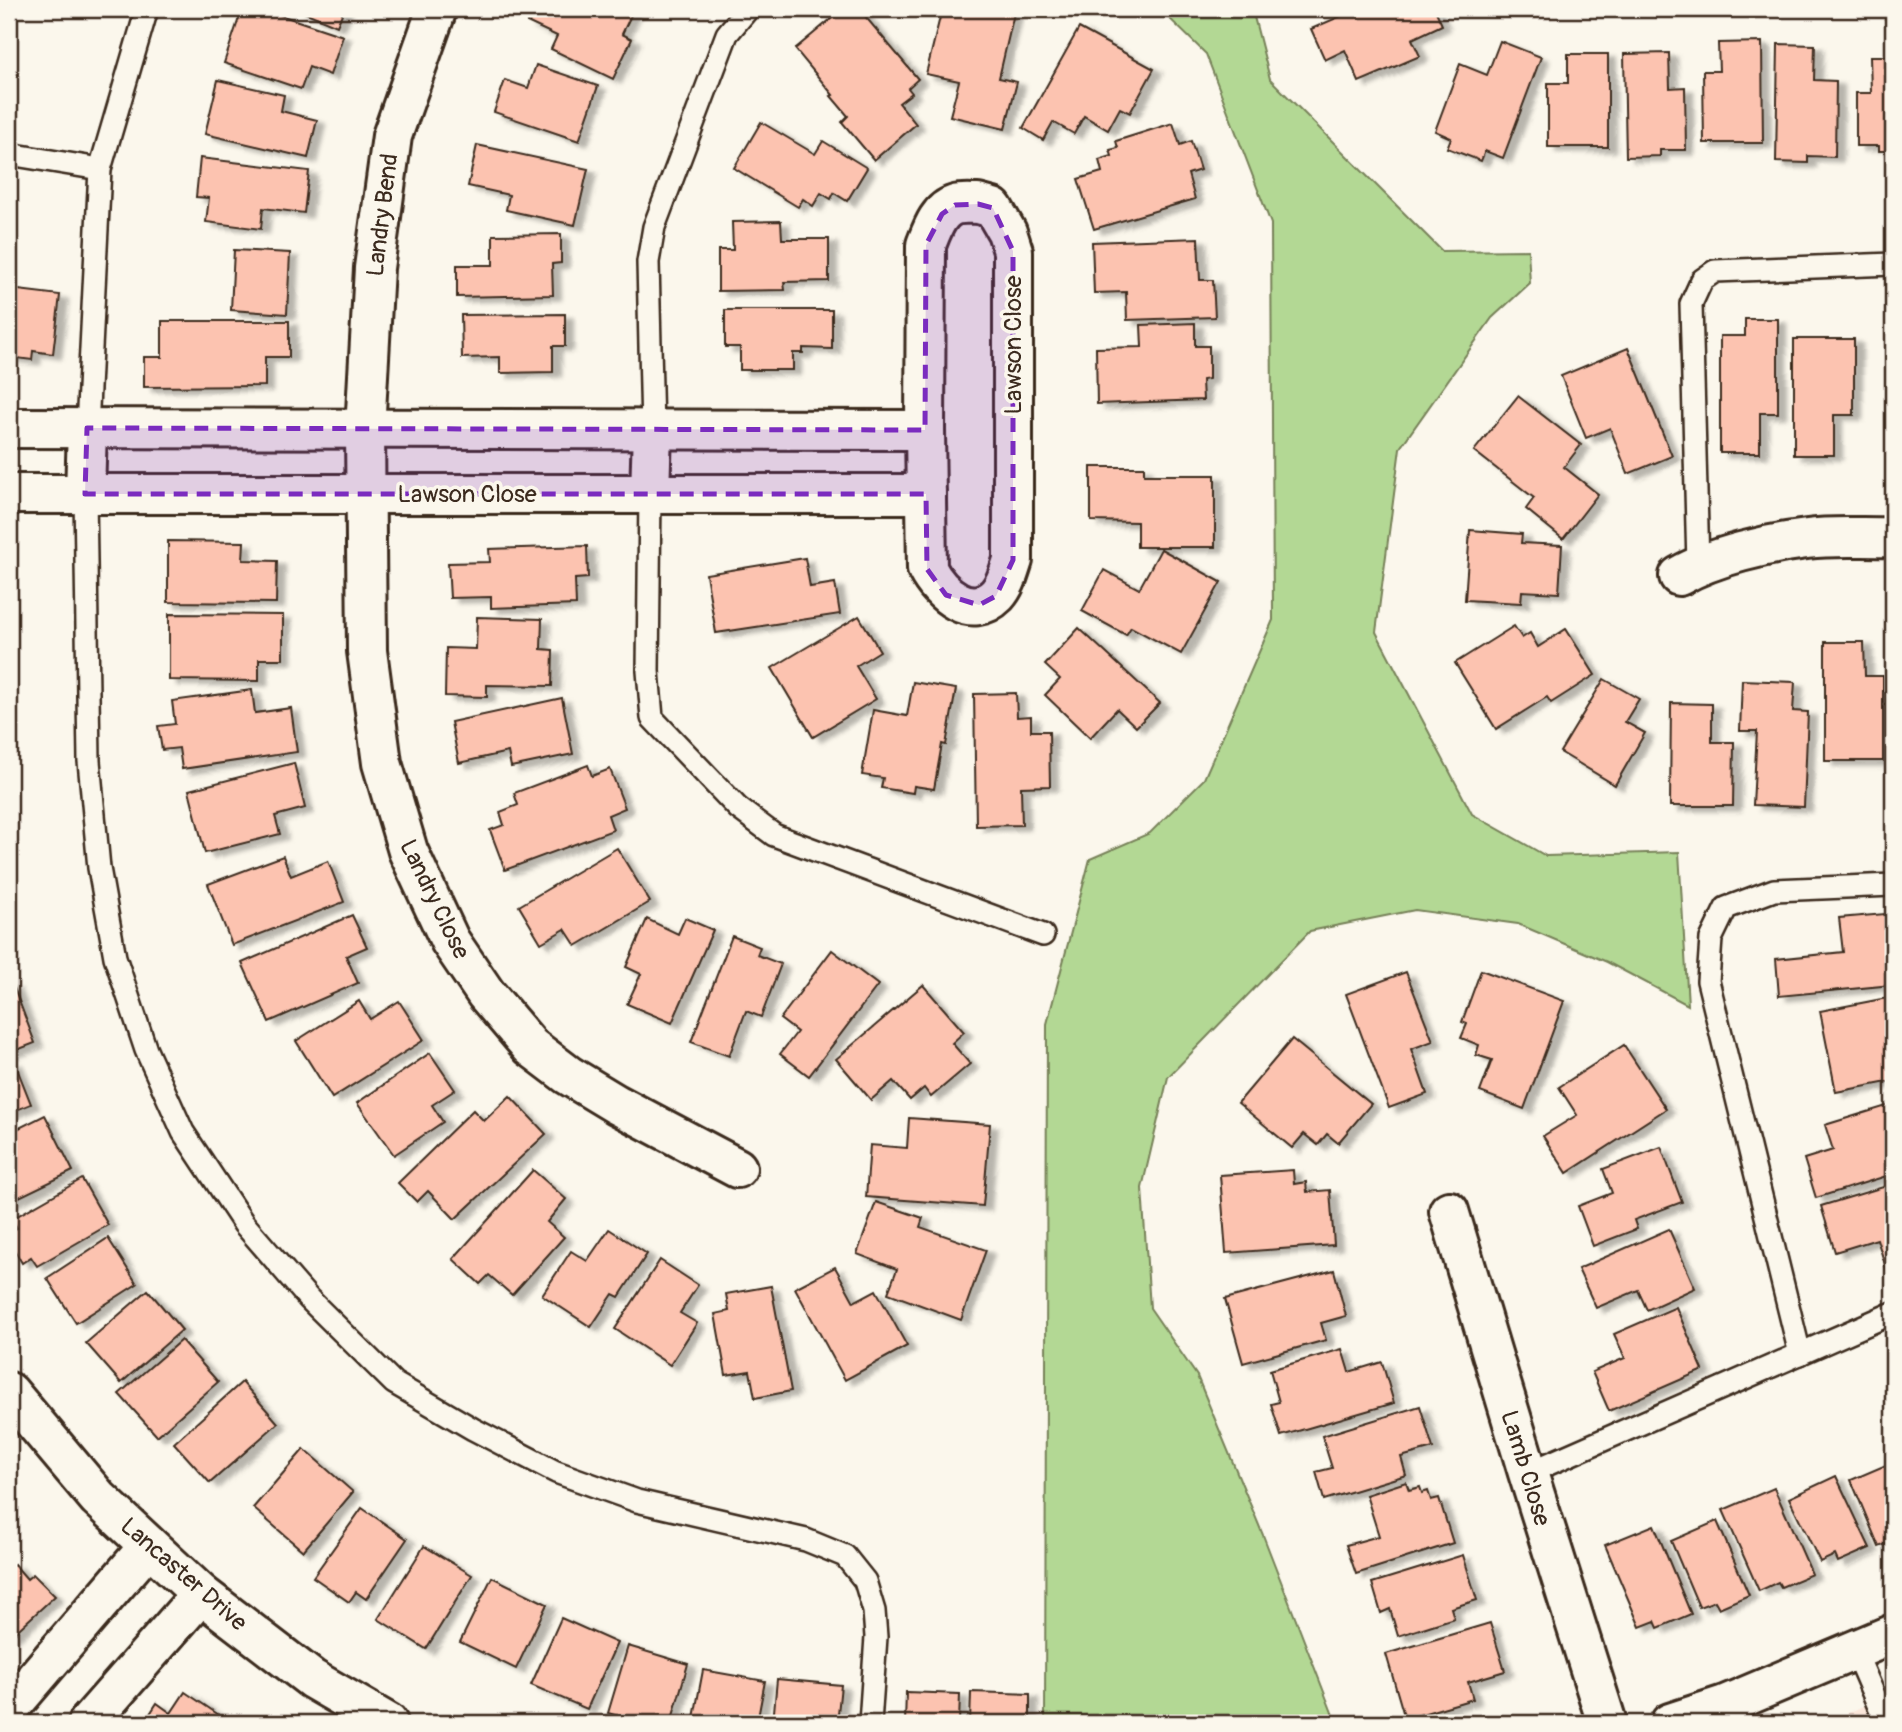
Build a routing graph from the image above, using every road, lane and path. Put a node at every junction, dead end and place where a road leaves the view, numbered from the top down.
1 (147, 9) edge
2 (437, 9) edge
3 (748, 9) edge
4 (9, 154) edge
5 (100, 169) junction
6 (1893, 264) edge
7 (9, 428) edge
8 (87, 428) junction
9 (366, 430) junction
10 (652, 430) junction
11 (925, 430) junction
12 (9, 494) edge
13 (85, 494) junction
14 (366, 494) junction
15 (650, 494) junction
16 (926, 494) junction
17 (1893, 537) edge
18 (1688, 570) joint
19 (1893, 885) edge
20 (1043, 935) dead end
21 (737, 1168) dead end
22 (1449, 1211) dead end
23 (1893, 1313) edge
24 (1800, 1354) junction
25 (9, 1392) edge
26 (1528, 1473) junction
27 (148, 1547) junction
28 (201, 1594) junction
29 (1893, 1634) edge
30 (1855, 1651) junction
31 (9, 1709) edge
32 (88, 1723) edge
33 (388, 1723) edge
34 (870, 1723) edge
35 (1607, 1723) edge
36 (1670, 1723) edge
37 (1884, 1723) edge

1 - 5 lane
2 - 9 street, Landry Bend
3 - 10 lane
4 - 5 lane
5 - 8 lane
6 - 18 lane
7 - 8 street
8 - 9 street
8 - 13 street
9 - 10 street
9 - 14 street, Landry Bend
10 - 11 street
10 - 15 street
11 - 16 street, Lawson Close
11 - 16 street, Lawson Close
12 - 13 street, Lawson Close
13 - 14 street, Lawson Close
13 - 34 lane
14 - 15 street, Lawson Close
14 - 21 street, Landry Close
15 - 16 street, Lawson Close
15 - 20 lane
17 - 18 street
19 - 24 lane
22 - 26 street, Lamb Close
23 - 24 lane
24 - 26 lane
25 - 27 street, Lancaster Drive
26 - 35 street, Lamb Close
27 - 28 street, Lancaster Drive
27 - 31 street
28 - 32 street
28 - 33 street, Lancaster Drive
29 - 30 street
30 - 36 street
30 - 37 lane

